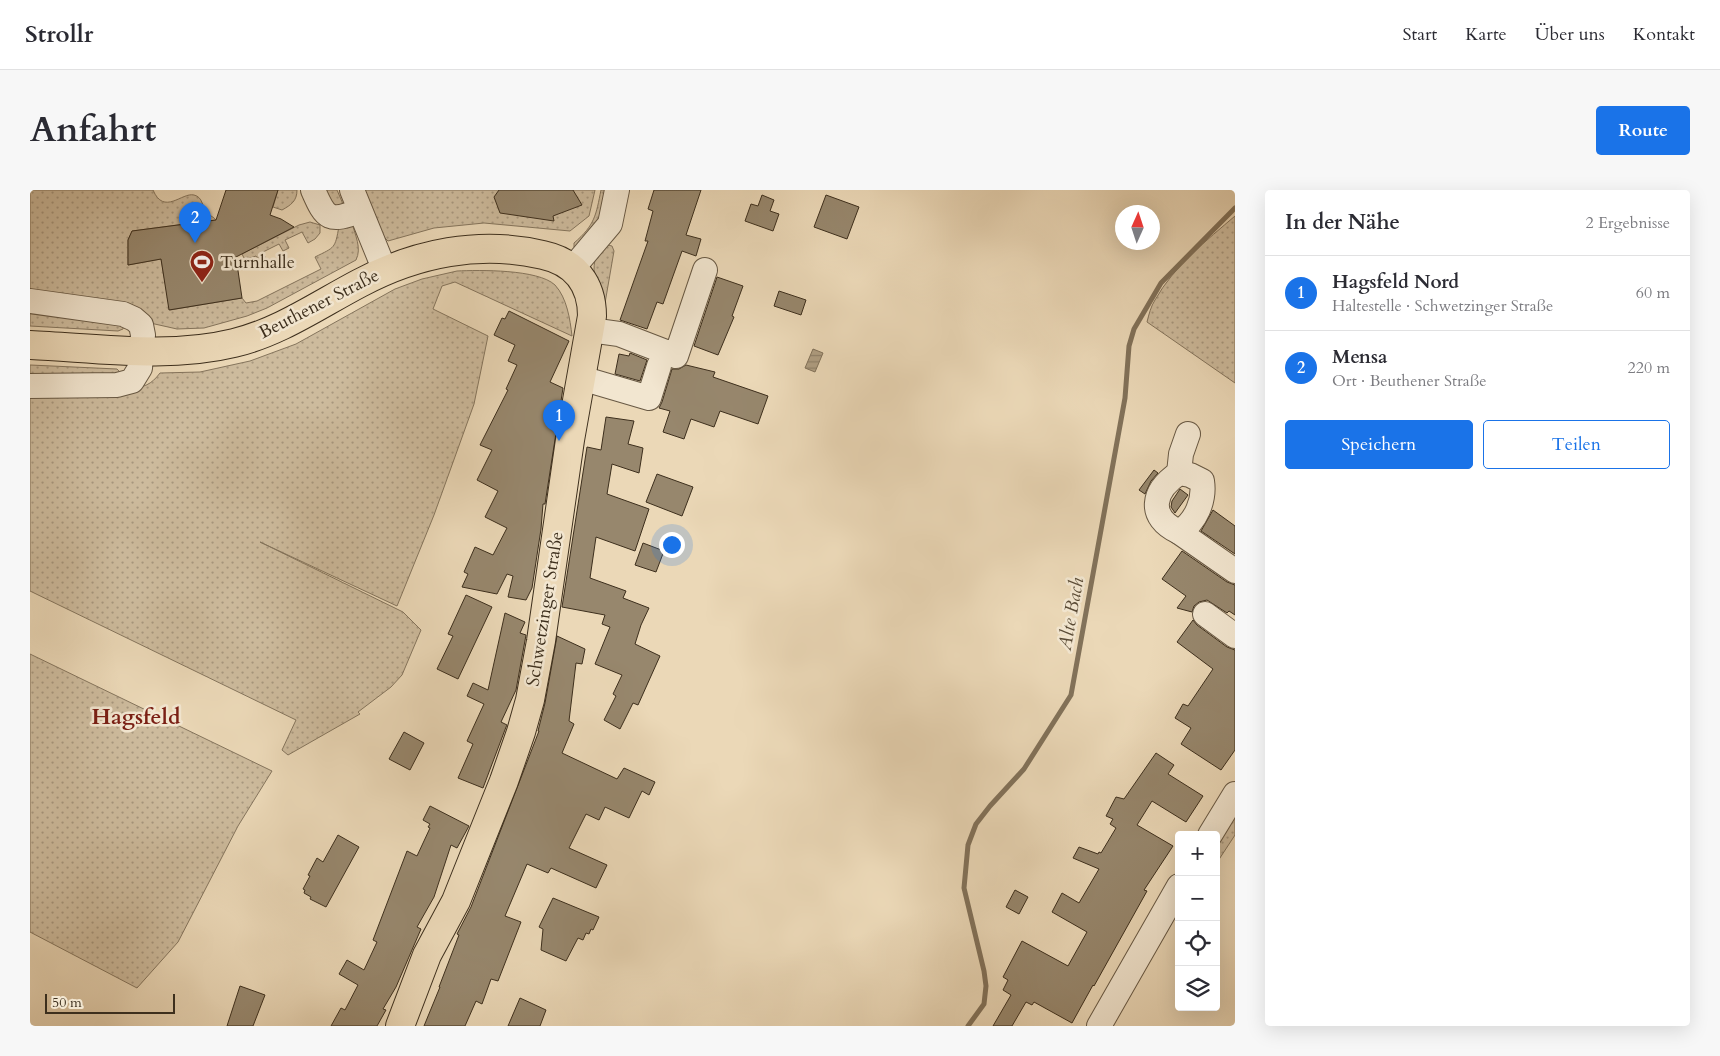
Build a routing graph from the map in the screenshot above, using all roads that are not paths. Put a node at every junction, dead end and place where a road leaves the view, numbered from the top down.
1 (313, 190) edge
2 (617, 190) edge
3 (356, 201) edge
4 (572, 269) junction
5 (705, 270) dead end
6 (385, 271) junction
7 (30, 301) edge
8 (590, 330) junction
9 (30, 344) edge
10 (142, 350) junction
11 (659, 366) dead end
12 (581, 378) junction
13 (30, 386) edge
14 (1188, 434) dead end
15 (1178, 474) junction
16 (1180, 532) junction
17 (1235, 571) edge
18 (1205, 614) dead end
19 (1235, 636) edge
20 (1235, 794) edge
21 (1212, 831) edge
22 (1175, 893) edge
23 (400, 1026) edge
24 (1099, 1026) edge

1 - 3 street
2 - 4 street
3 - 6 street
4 - 6 main road, Beuthener Straße
4 - 8 main road, Schwetzinger Straße
5 - 8 street
6 - 10 main road, Beuthener Straße
7 - 10 street
8 - 12 main road, Schwetzinger Straße
9 - 10 main road, Beuthener Straße
10 - 13 street
11 - 12 street
12 - 23 main road, Schwetzinger Straße
14 - 15 street
15 - 16 street
15 - 16 street
16 - 17 street
18 - 19 street
20 - 21 street
22 - 24 street

